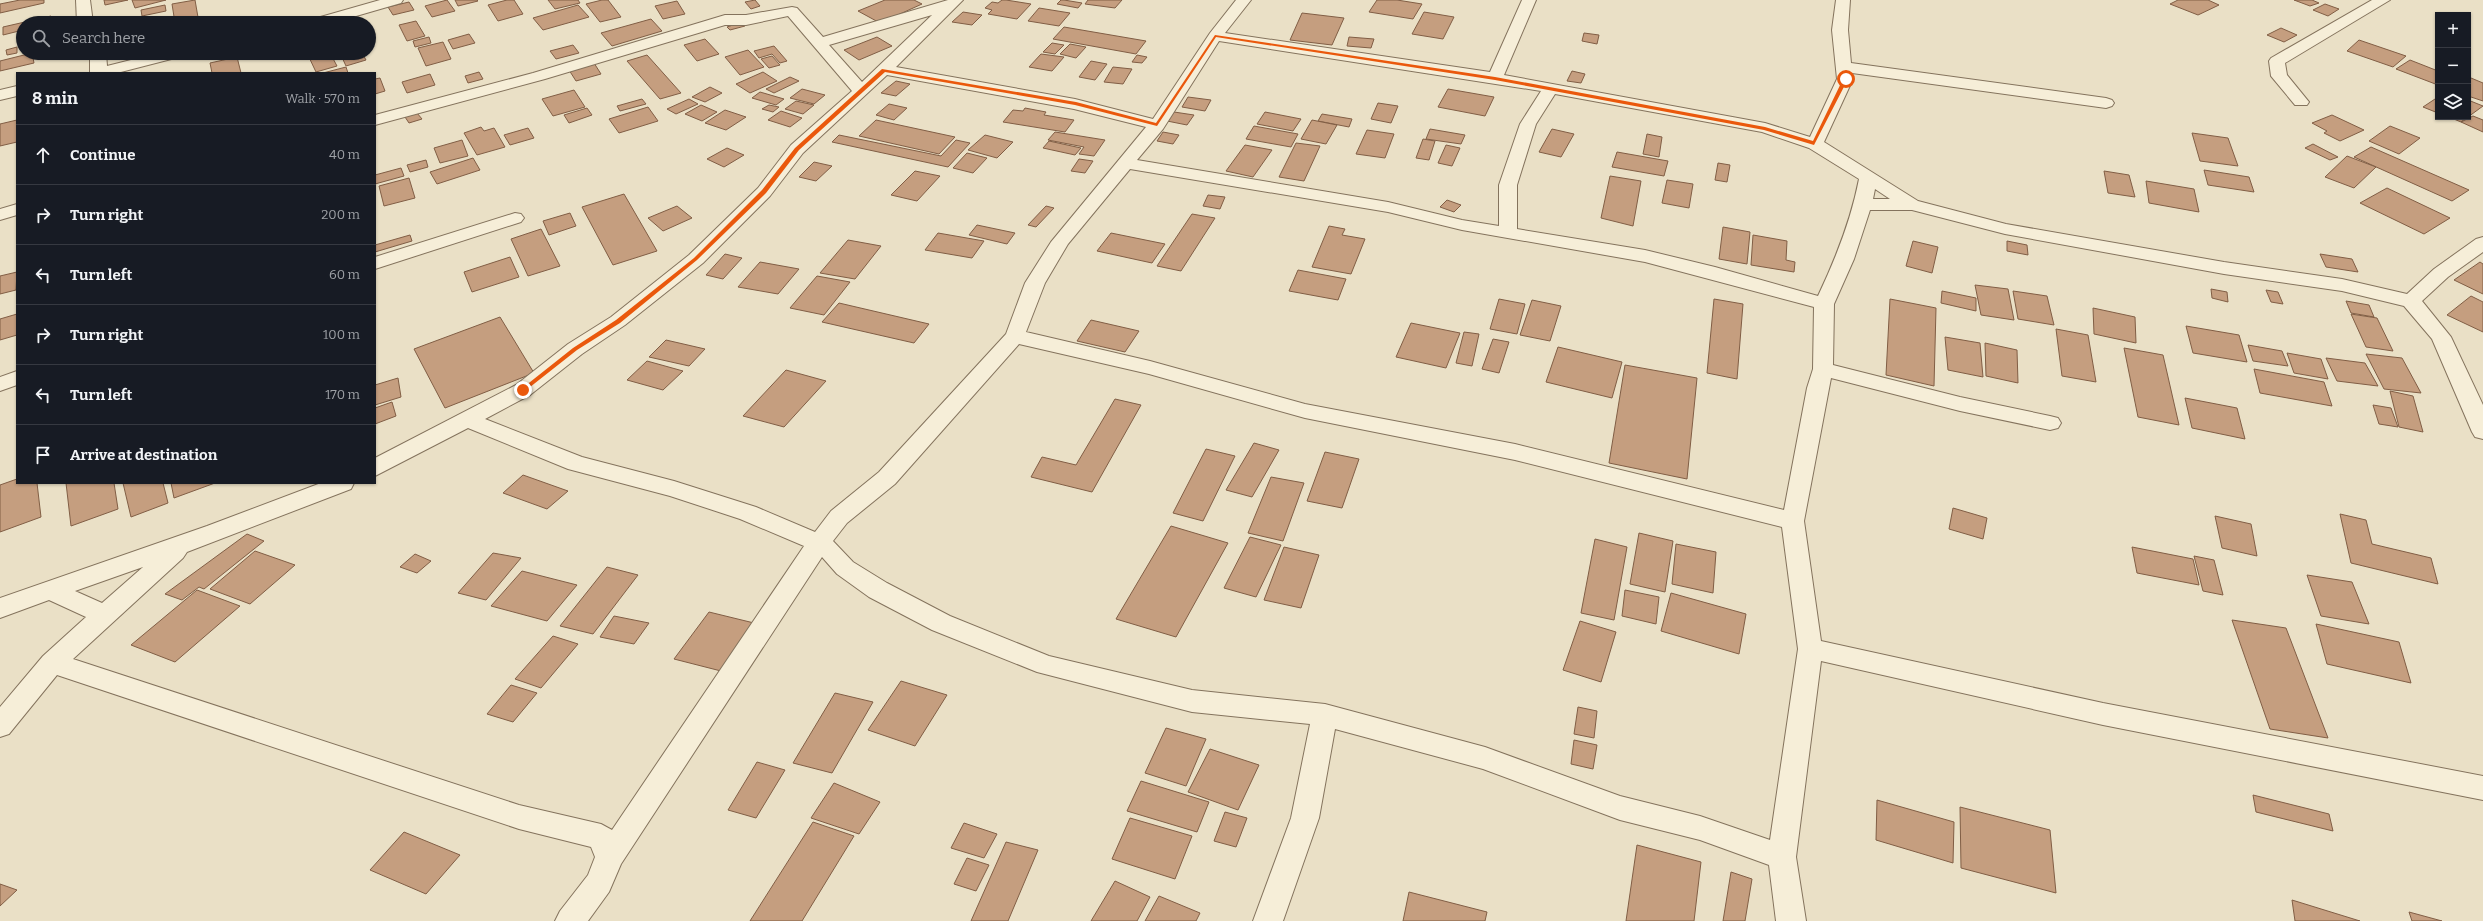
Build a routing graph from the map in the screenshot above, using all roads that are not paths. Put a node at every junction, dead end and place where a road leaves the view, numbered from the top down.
1 (83, 0) edge
2 (396, 0) edge
3 (1244, 0) edge
4 (1529, 0) edge
5 (1843, 0) edge
6 (2383, 0) edge
7 (954, 2) edge
8 (787, 5) edge
9 (83, 16) edge
10 (340, 16) edge
11 (1215, 36) junction
12 (819, 43) junction
13 (98, 60) edge
14 (150, 60) edge
15 (1846, 67) junction
16 (884, 70) junction
17 (99, 72) edge
18 (103, 72) edge
19 (1495, 78) junction
20 (1550, 89) junction
21 (860, 90) junction
22 (16, 91) edge
23 (0, 95) edge
24 (2301, 102) dead end
25 (2106, 103) dead end
26 (376, 120) edge
27 (1157, 124) junction
28 (1814, 144) junction
29 (1127, 163) junction
30 (1868, 176) junction
31 (1863, 204) junction
32 (1912, 205) junction
33 (16, 209) edge
34 (0, 215) edge
35 (515, 218) dead end
36 (1508, 233) junction
37 (2483, 243) edge
38 (376, 263) edge
39 (2411, 301) junction
40 (1824, 304) junction
41 (1015, 336) junction
42 (1823, 369) junction
43 (16, 378) edge
44 (0, 384) edge
45 (467, 420) junction
46 (2050, 422) dead end
47 (2483, 432) edge
48 (376, 467) edge
49 (341, 484) edge
50 (1793, 521) junction
51 (819, 543) junction
52 (182, 546) junction
53 (50, 590) junction
54 (0, 608) edge
55 (104, 616) junction
56 (1810, 649) junction
57 (52, 663) junction
58 (1325, 715) junction
59 (0, 726) edge
60 (2483, 788) edge
61 (609, 857) junction
62 (1782, 857) junction
63 (570, 921) edge
64 (1268, 921) edge
65 (1792, 921) edge

1 - 9 street
2 - 10 street
3 - 11 street
4 - 19 street
5 - 15 street
6 - 24 street
7 - 12 street
7 - 16 street
8 - 12 street
8 - 26 street
11 - 19 street
11 - 27 street
12 - 21 street
13 - 17 street
14 - 18 street
15 - 25 street
15 - 28 street
16 - 21 street
16 - 27 street
19 - 20 street
20 - 28 street
20 - 36 street
21 - 45 street
22 - 23 street
27 - 29 street
28 - 30 street
29 - 36 street
29 - 41 street
30 - 31 street
30 - 32 street
31 - 32 street
31 - 40 street
32 - 39 street
33 - 34 street
35 - 38 street
36 - 40 street
37 - 39 street
39 - 47 street
40 - 42 street
41 - 50 street
41 - 51 street
42 - 46 street
42 - 50 street
43 - 44 street
45 - 48 street
45 - 51 street
49 - 52 street
50 - 56 street
51 - 58 street
51 - 61 street
52 - 53 street
52 - 55 street
53 - 54 street
53 - 55 street
55 - 57 street
56 - 60 street
56 - 62 street
57 - 59 street
57 - 61 street
58 - 62 street
58 - 64 street
61 - 63 street
62 - 65 street

